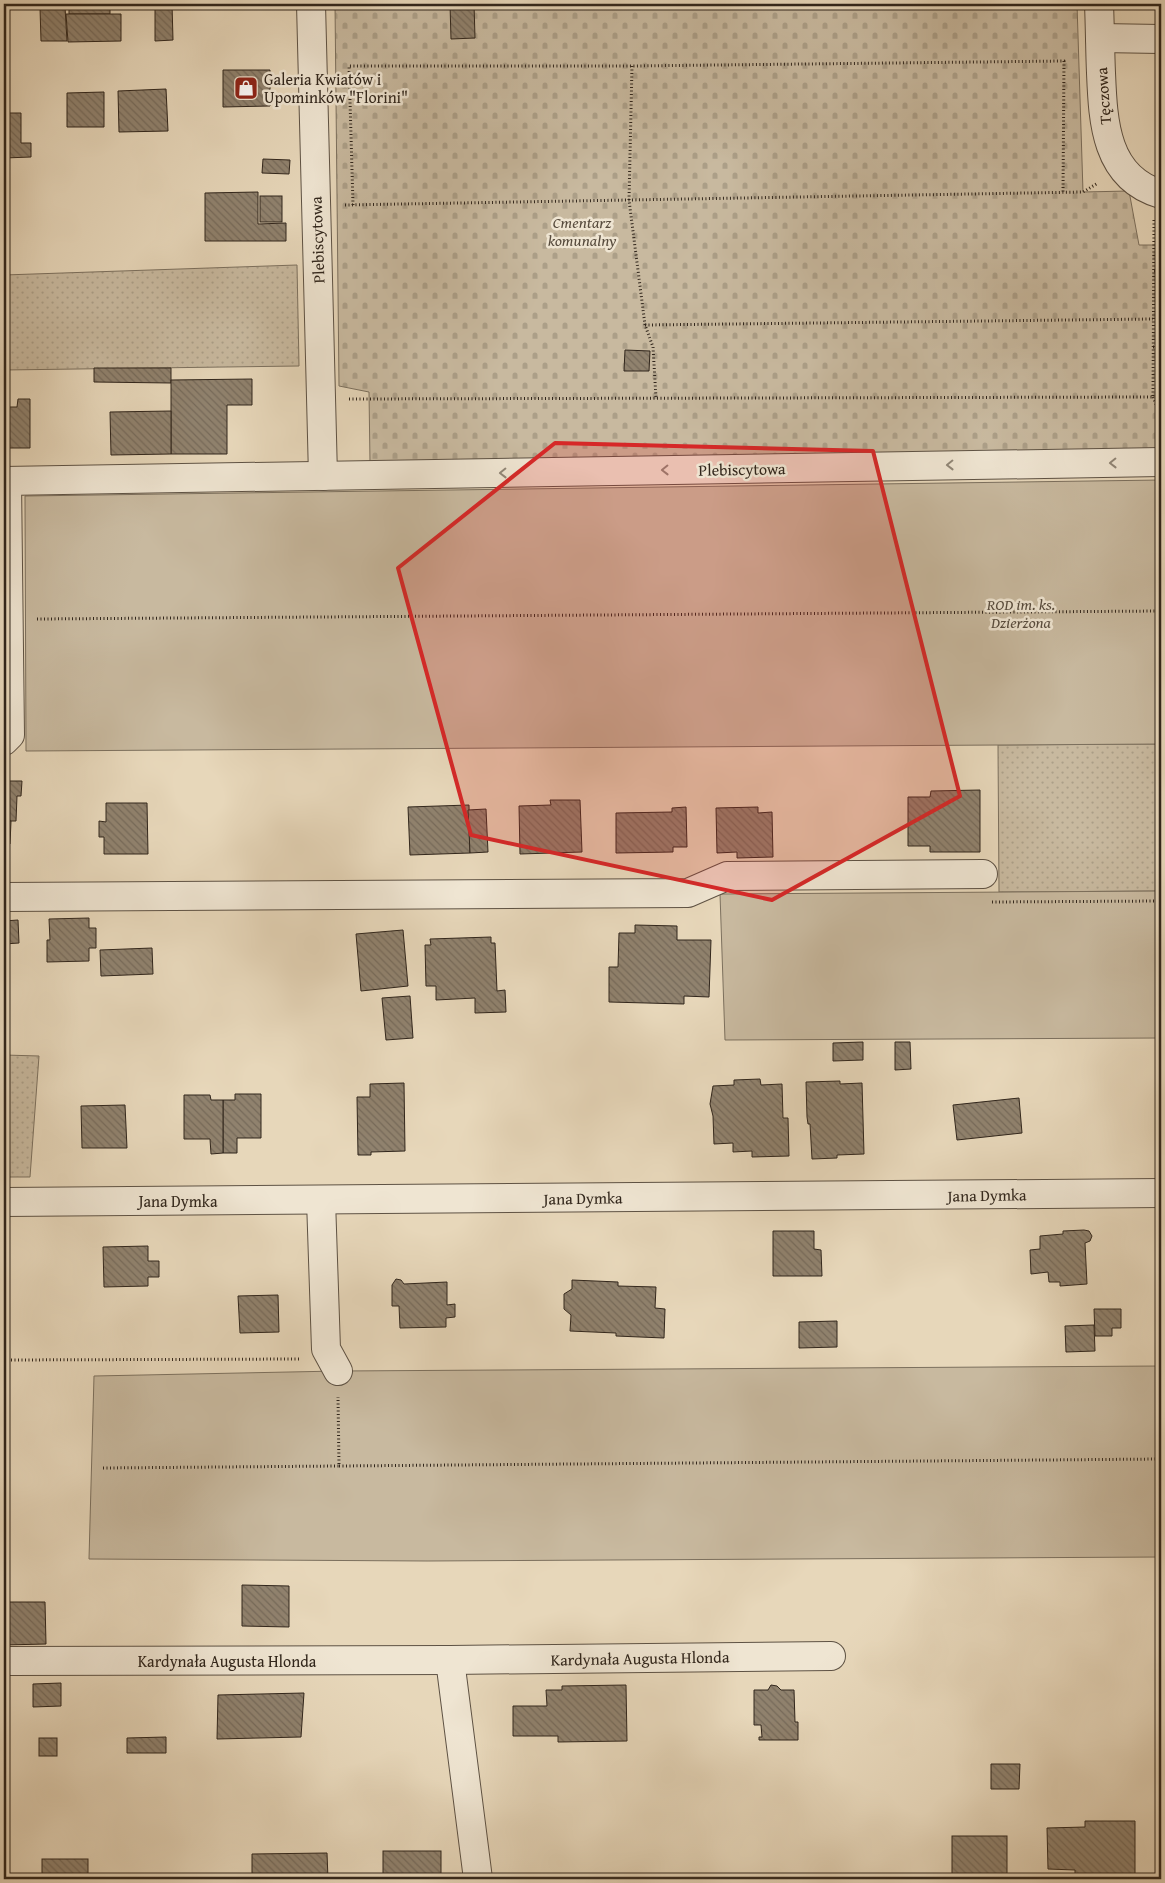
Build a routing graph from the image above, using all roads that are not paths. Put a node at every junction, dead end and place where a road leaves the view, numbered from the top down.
1 (311, 4) edge
2 (1099, 4) edge
3 (1100, 38) junction
4 (1161, 39) edge
5 (1158, 193) edge
6 (1161, 462) edge
7 (323, 476) junction
8 (5, 481) edge
9 (4, 740) edge
10 (983, 874) dead end
11 (4, 897) edge
12 (1161, 1193) edge
13 (321, 1200) junction
14 (4, 1202) edge
15 (332, 1360) road end
16 (831, 1656) dead end
17 (450, 1660) junction
18 (4, 1661) edge
19 (478, 1879) edge

1 - 7 street, Plebiscytowa
2 - 3 street, Tęczowa
3 - 4 street
3 - 5 street, Tęczowa
6 -> 7 street, Plebiscytowa
7 - 8 street, Plebiscytowa
8 - 9 street
10 - 11 street
12 - 13 street, Jana Dymka
13 - 14 street, Jana Dymka
13 - 15 street
16 - 17 street, Kardynała Augusta Hlonda
17 - 18 street, Kardynała Augusta Hlonda
17 - 19 street

